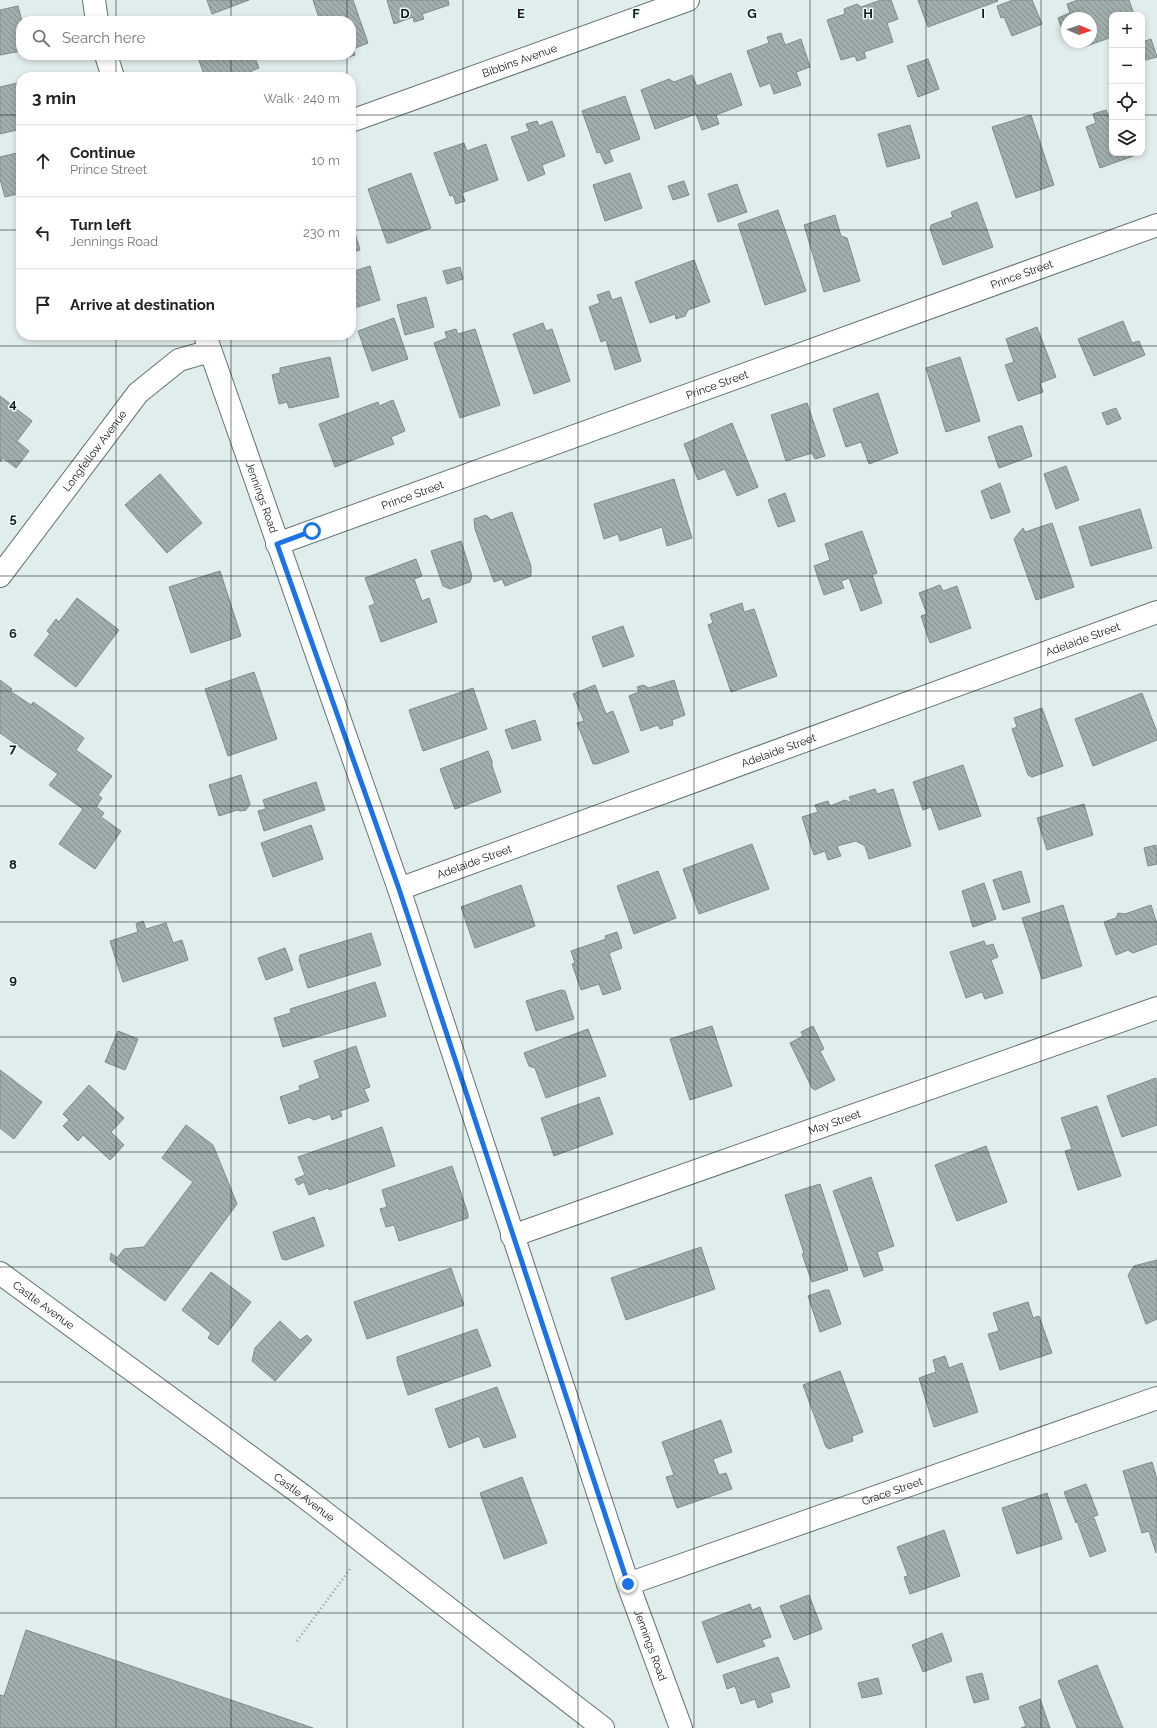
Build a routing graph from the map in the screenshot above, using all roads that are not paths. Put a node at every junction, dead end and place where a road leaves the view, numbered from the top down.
1 (94, 0) edge
2 (688, 0) edge
3 (96, 16) edge
4 (108, 60) edge
5 (111, 72) edge
6 (356, 119) edge
7 (1157, 225) edge
8 (207, 343) edge
9 (277, 544) junction
10 (0, 576) edge
11 (1157, 612) edge
12 (399, 889) junction
13 (1157, 1008) edge
14 (512, 1236) junction
15 (0, 1274) edge
16 (1157, 1398) edge
17 (628, 1584) junction
18 (603, 1728) edge
19 (681, 1728) edge

1 - 3 street
2 - 6 street, Bibbins Avenue
4 - 5 street
7 - 9 street, Prince Street
8 - 9 street, Jennings Road
8 - 10 street, Longfellow Avenue
9 - 12 street, Jennings Road
11 - 12 street, Adelaide Street
12 - 14 street, Jennings Road
13 - 14 street, May Street
14 - 17 street, Jennings Road
15 - 18 street, Castle Avenue
16 - 17 street, Grace Street
17 - 19 street, Jennings Road

